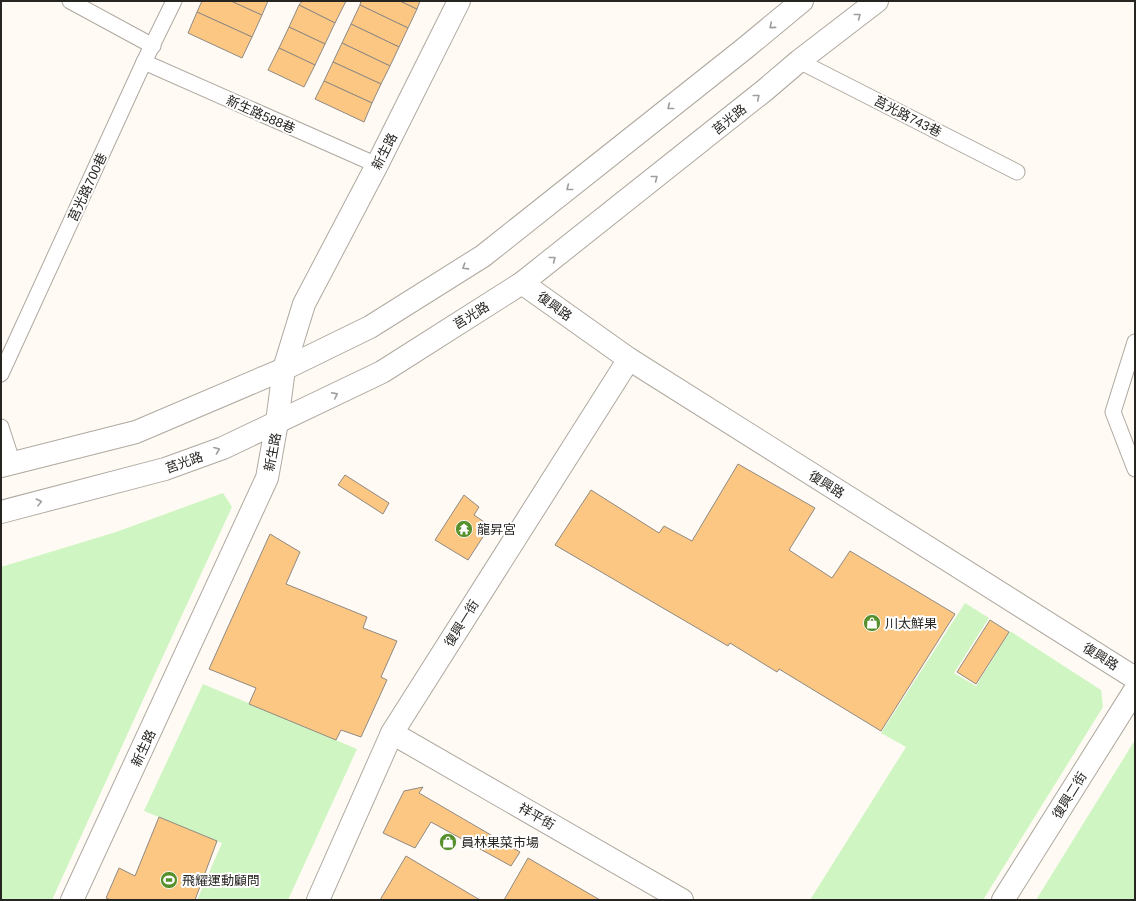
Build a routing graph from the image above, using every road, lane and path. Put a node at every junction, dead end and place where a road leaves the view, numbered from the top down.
1 (70, 1) edge
2 (174, 1) edge
3 (459, 1) edge
4 (802, 1) edge
5 (877, 1) edge
6 (153, 46) junction
7 (799, 61) junction
8 (144, 62) junction
9 (377, 165) junction
10 (1017, 172) dead end
11 (522, 283) junction
12 (1135, 342) edge
13 (630, 359) junction
14 (284, 369) junction
15 (1, 374) edge
16 (277, 422) junction
17 (1, 427) edge
18 (7, 465) edge
19 (1135, 469) edge
20 (1, 512) edge
21 (1135, 678) edge
22 (1135, 690) edge
23 (392, 733) junction
24 (72, 900) edge
25 (318, 900) edge
26 (682, 900) edge
27 (1003, 900) edge

1 - 6 lane
2 - 6 lane, 莒光路700巷
3 - 9 street, 新生路
4 -> 14 street
7 -> 5 street, 莒光路
6 - 8 lane, 莒光路700巷
7 - 10 lane, 莒光路743巷
11 -> 7 street, 莒光路
8 - 9 lane, 新生路588巷
8 - 15 lane, 莒光路700巷
9 - 14 street, 新生路
11 - 13 street, 復興路
16 -> 11 street, 莒光路
12 - 19 lane
13 - 21 street, 復興路
13 - 23 street, 復興一街
14 - 16 street, 新生路
14 - 18 street
20 -> 16 street, 莒光路
16 - 24 street, 新生路
17 - 18 lane
22 - 27 street, 復興二街
23 - 25 street, 復興一街
23 - 26 street, 祥平街

